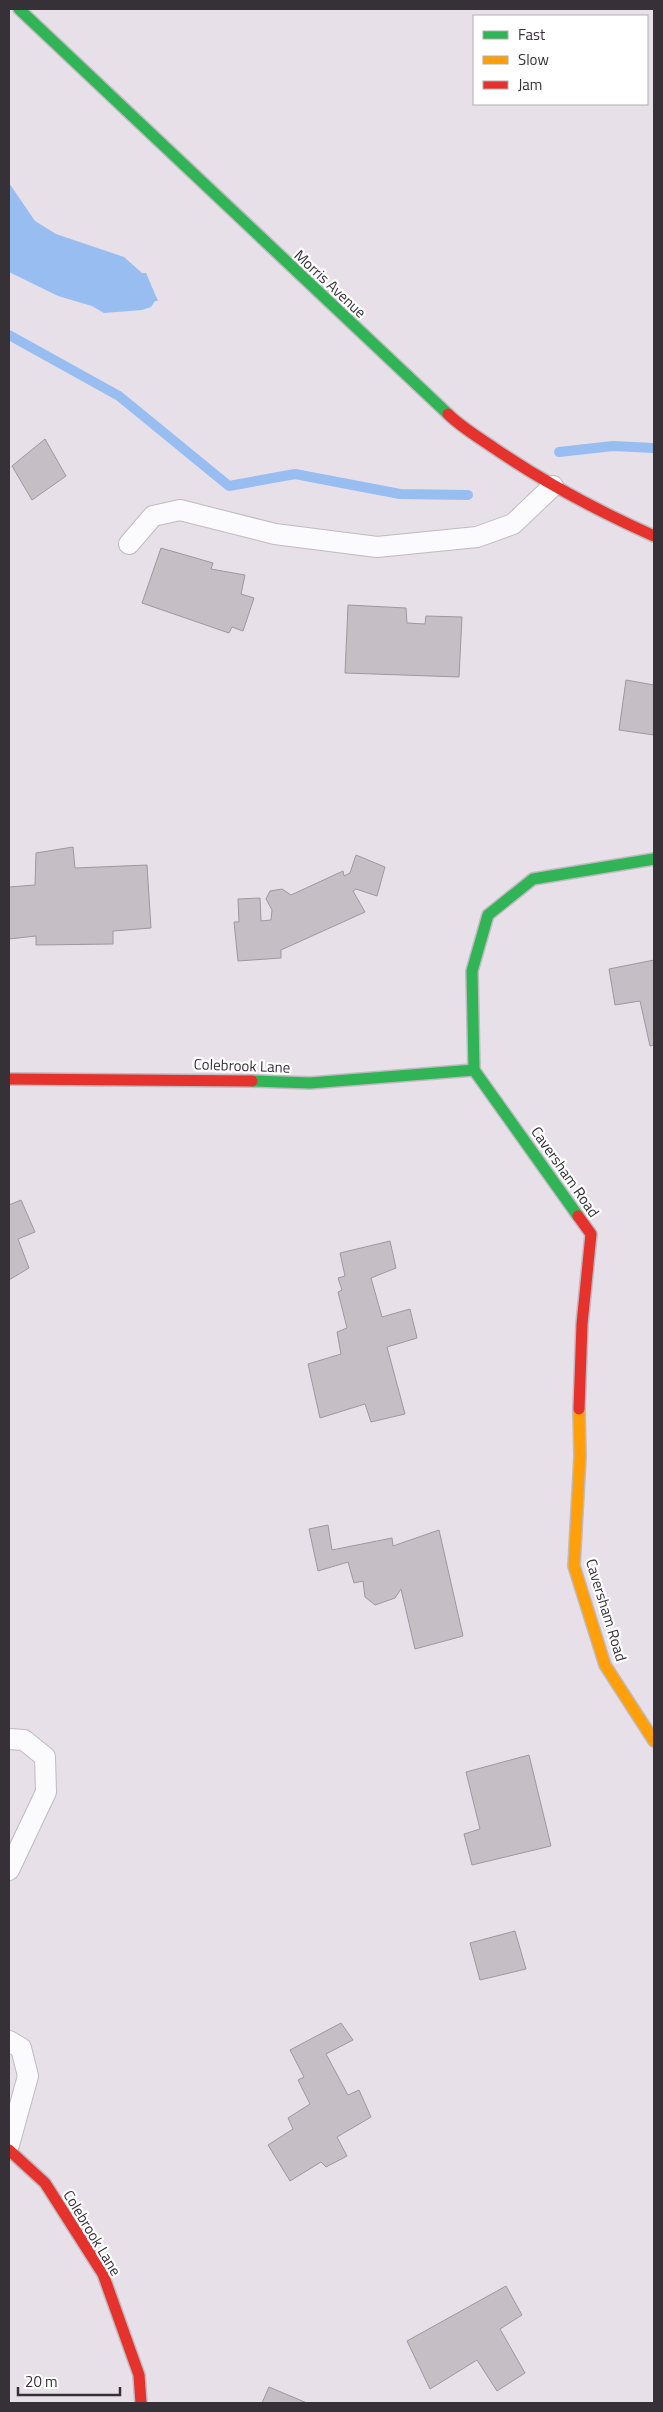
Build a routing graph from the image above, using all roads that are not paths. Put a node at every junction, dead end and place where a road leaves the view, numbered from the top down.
1 (19, 9) edge
2 (552, 486) junction
3 (654, 536) edge
4 (129, 544) dead end
5 (654, 859) edge
6 (474, 1070) junction
7 (9, 1079) edge
8 (9, 1739) edge
9 (654, 1741) edge
10 (9, 1870) edge
11 (9, 2040) edge
12 (9, 2145) edge
13 (9, 2150) edge
14 (142, 2403) edge

1 - 2 street, Morris Avenue
2 - 3 street, Morris Avenue
2 - 4 lane
5 - 6 street
6 - 7 street, Colebrook Lane
6 - 9 street, Caversham Road
8 - 10 lane
11 - 12 lane
13 - 14 street, Colebrook Lane

